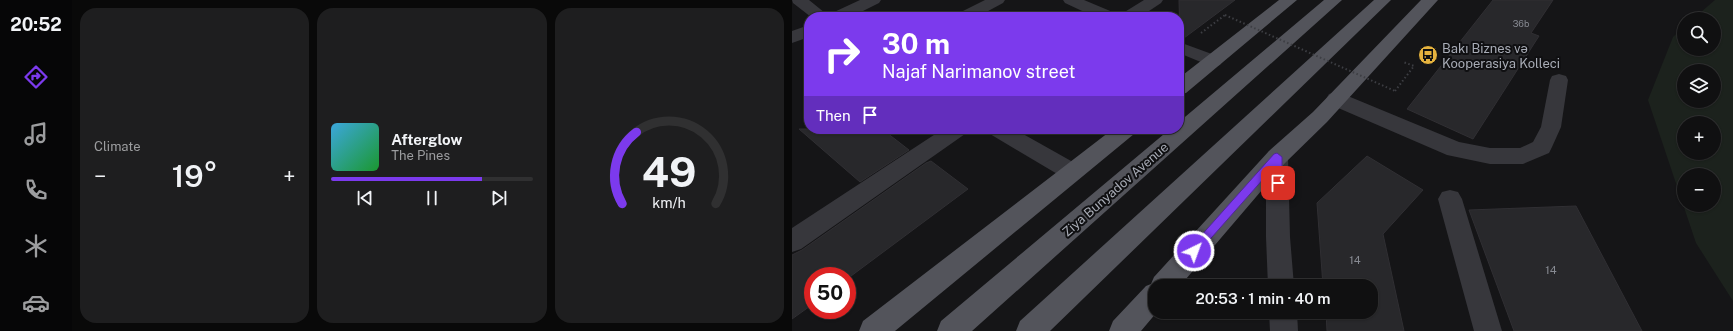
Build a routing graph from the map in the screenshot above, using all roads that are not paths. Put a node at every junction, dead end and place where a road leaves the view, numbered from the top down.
1 (799, 0) edge
2 (874, 0) edge
3 (997, 0) edge
4 (1071, 0) edge
5 (1155, 0) edge
6 (1289, 0) edge
7 (1334, 0) edge
8 (1382, 0) edge
9 (1430, 0) edge
10 (815, 12) edge
11 (849, 12) edge
12 (974, 12) edge
13 (1098, 12) edge
14 (1137, 12) edge
15 (804, 32) edge
16 (792, 38) edge
17 (1184, 49) edge
18 (1214, 61) junction
19 (1559, 80) dead end
20 (1184, 84) edge
21 (1336, 99) junction
22 (1184, 130) edge
23 (951, 134) edge
24 (1006, 134) edge
25 (1121, 134) edge
26 (1179, 134) edge
27 (1277, 157) junction
28 (1072, 172) junction
29 (1450, 199) dead end
30 (792, 241) edge
31 (1168, 279) edge
32 (1281, 279) edge
33 (1148, 302) edge
34 (1283, 319) edge
35 (874, 331) edge
36 (951, 331) edge
37 (1030, 331) edge
38 (1123, 331) edge
39 (1284, 331) edge
40 (1488, 331) edge

1 - 10 street
2 - 11 street
3 - 12 street
4 - 13 street
5 - 14 street
6 - 18 main road
7 - 22 main road, Ziya Bunyadov Avenue
8 - 37 main road
9 - 21 main road
15 - 16 street
17 - 18 street
18 - 20 main road
19 - 21 street
21 - 27 main road
23 - 30 street
24 - 28 street
25 - 28 main road
26 - 36 main road, Ziya Bunyadov Avenue
27 - 31 main road
27 - 32 street
28 - 35 main road
29 - 40 street
33 - 38 main road
34 - 39 street

